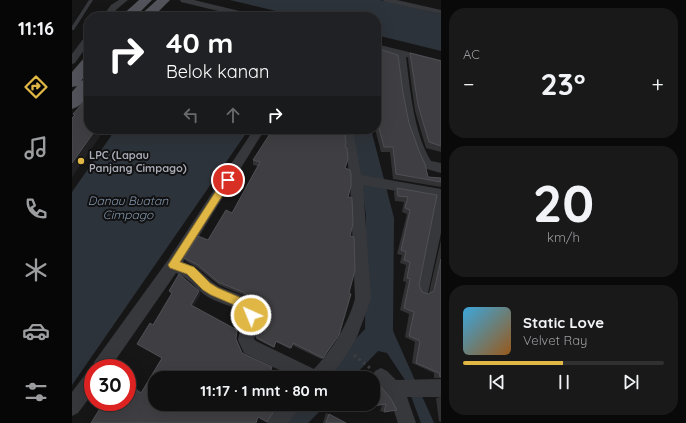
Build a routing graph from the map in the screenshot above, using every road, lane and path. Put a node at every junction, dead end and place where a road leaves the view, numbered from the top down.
1 (91, 0) edge
2 (124, 0) edge
3 (146, 0) edge
4 (164, 0) edge
5 (184, 0) edge
6 (386, 0) edge
7 (110, 12) edge
8 (133, 12) edge
9 (151, 12) edge
10 (233, 12) edge
11 (441, 12) edge
12 (72, 29) edge
13 (84, 44) edge
14 (381, 48) edge
15 (402, 53) junction
16 (72, 61) edge
17 (441, 63) edge
18 (84, 67) edge
19 (72, 82) edge
20 (84, 88) edge
21 (72, 103) edge
22 (257, 134) edge
23 (348, 134) edge
24 (441, 168) edge
25 (358, 179) junction
26 (441, 194) edge
27 (441, 200) edge
28 (173, 265) junction
29 (423, 288) dead end
30 (351, 352) dead end
31 (106, 359) edge
32 (301, 371) edge
33 (323, 371) edge
34 (394, 384) junction
35 (434, 387) edge
36 (84, 390) edge
37 (72, 407) edge
38 (286, 411) edge
39 (276, 423) edge
40 (407, 423) edge

1 - 12 lane
2 - 7 street
3 - 8 main road
4 - 9 main road
5 - 10 street
6 - 11 street
13 - 16 street
14 - 15 street
15 - 17 street
15 - 24 street
18 - 19 main road
20 - 21 main road
22 - 28 street
23 - 25 street
25 - 26 street
25 - 33 street
27 - 29 street
28 - 31 street
28 - 32 street
30 - 34 path
34 - 35 street
34 - 40 street
36 - 37 street
38 - 39 street

